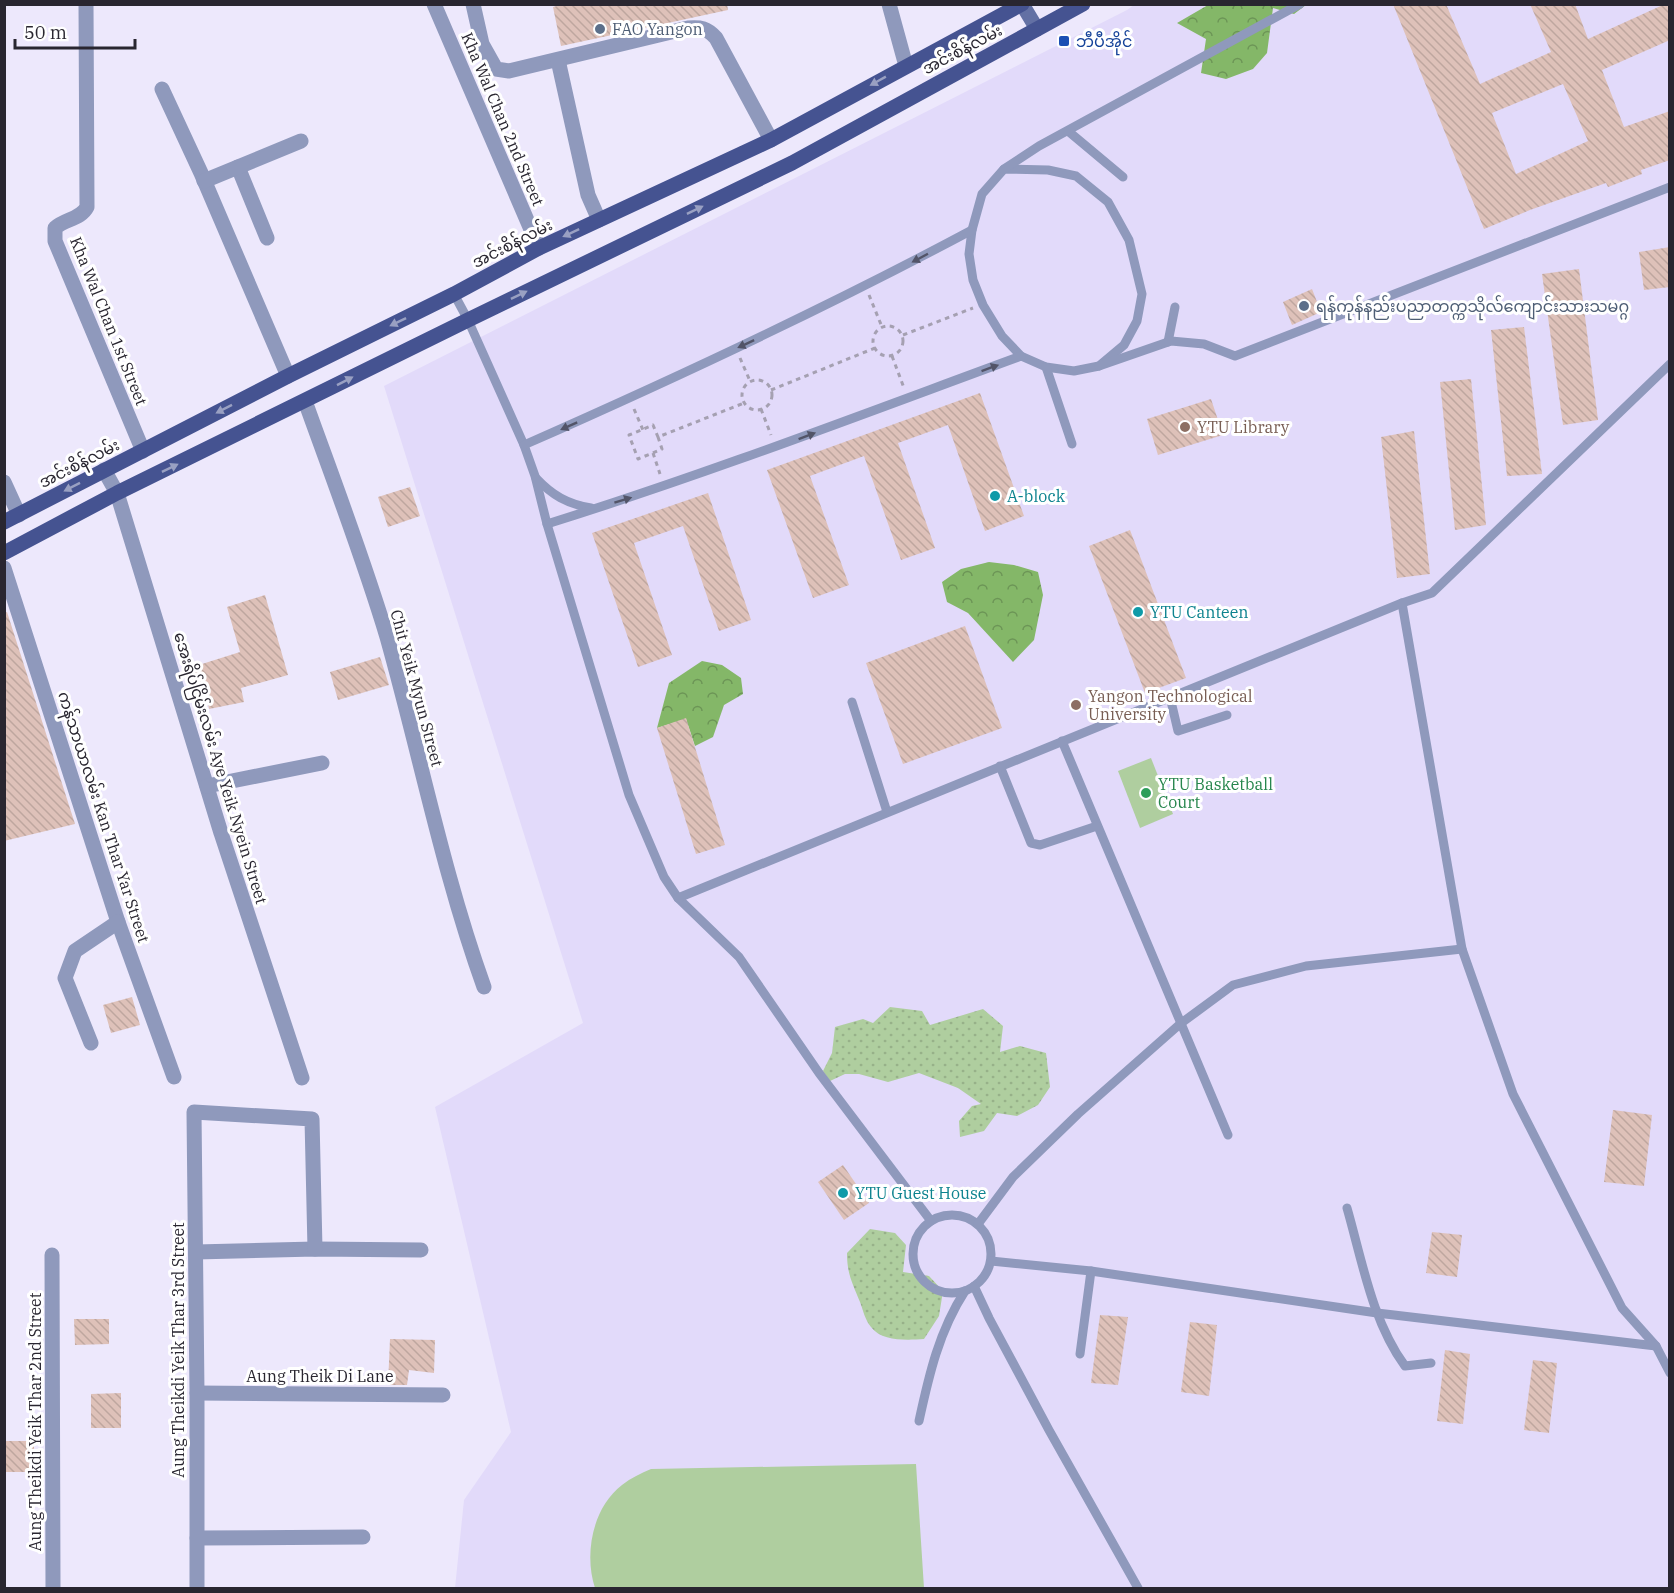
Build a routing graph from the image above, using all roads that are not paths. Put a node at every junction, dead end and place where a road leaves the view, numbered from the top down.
1 (86, 4) edge
2 (434, 4) edge
3 (473, 4) edge
4 (889, 4) edge
5 (1083, 4) edge
6 (1300, 4) edge
7 (1022, 5) edge
8 (1037, 29) junction
9 (558, 60) junction
10 (906, 66) junction
11 (162, 89) dead end
12 (1068, 131) junction
13 (771, 140) junction
14 (301, 141) dead end
15 (238, 167) junction
16 (1004, 169) junction
17 (1123, 177) dead end
18 (204, 181) junction
19 (1670, 187) edge
20 (599, 220) junction
21 (972, 230) junction
22 (267, 238) dead end
23 (539, 248) junction
24 (454, 294) junction
25 (1175, 307) dead end
26 (468, 320) junction
27 (1168, 342) junction
28 (1021, 357) junction
29 (1670, 364) edge
30 (1099, 366) junction
31 (1046, 367) junction
32 (288, 376) junction
33 (305, 401) junction
34 (1072, 444) dead end
35 (524, 445) junction
36 (143, 451) junction
37 (104, 470) junction
38 (535, 476) junction
39 (4, 482) edge
40 (117, 494) junction
41 (594, 509) junction
42 (19, 515) junction
43 (4, 522) edge
44 (547, 524) junction
45 (4, 553) edge
46 (4, 568) edge
47 (1402, 603) junction
48 (1170, 697) junction
49 (852, 702) dead end
50 (1227, 715) dead end
51 (1062, 741) junction
52 (322, 763) dead end
53 (1000, 766) junction
54 (207, 786) junction
55 (887, 812) junction
56 (1097, 826) junction
57 (678, 898) junction
58 (118, 922) junction
59 (1462, 949) junction
60 (484, 987) dead end
61 (1180, 1024) junction
62 (91, 1043) dead end
63 (174, 1077) dead end
64 (302, 1078) dead end
65 (1227, 1135) dead end
66 (1347, 1208) dead end
67 (930, 1221) junction
68 (978, 1224) junction
69 (315, 1249) junction
70 (421, 1250) dead end
71 (196, 1252) junction
72 (52, 1255) dead end
73 (990, 1261) junction
74 (1091, 1271) junction
75 (969, 1289) junction
76 (1377, 1313) junction
77 (1656, 1346) junction
78 (1080, 1354) dead end
79 (1431, 1363) dead end
80 (1670, 1372) edge
81 (197, 1393) junction
82 (443, 1395) dead end
83 (919, 1421) dead end
84 (363, 1537) dead end
85 (197, 1538) junction
86 (53, 1588) edge
87 (197, 1588) edge
88 (1138, 1588) edge

1 - 36 street, Kha Wal Chan 1st Street
2 - 23 street, Kha Wal Chan 2nd Street
3 - 9 street
4 - 10 street
5 - 8 main road, အင်းစိန်လမ်း
6 - 12 lane
7 - 8 main road
7 - 10 main road, အင်းစိန်လမ်း
26 -> 8 main road, အင်းစိန်လမ်း
9 - 13 street
9 - 20 street
10 -> 13 main road, အင်းစိန်လမ်း
11 - 18 street
12 - 16 lane
12 - 17 lane
13 - 20 main road, အင်းစိန်လမ်း
14 - 15 street
15 - 18 street
15 - 22 street
16 - 21 lane
16 - 30 lane
18 - 32 street
19 - 27 lane
20 -> 23 main road, အင်းစိန်လမ်း
21 - 28 lane
21 -> 35 lane
23 - 24 main road, အင်းစိန်လမ်း
24 - 26 lane
24 -> 32 main road, အင်းစိန်လမ်း
25 - 27 lane
33 -> 26 main road, အင်းစိန်လမ်း
26 - 35 lane
27 - 30 lane
28 - 31 lane
41 -> 28 lane
29 - 47 lane
30 - 31 lane
31 - 34 lane
32 -> 36 main road, အင်းစိန်လမ်း
40 -> 33 main road, အင်းစိန်လမ်း
33 - 60 street, Chit Yeik Myun Street
35 - 38 lane
36 - 37 main road, အင်းစိန်လမ်း
37 - 40 street, အေးရိပ်ငြိမ်းလမ်း Aye Yeik Nyein Street
37 -> 42 main road, အင်းစိန်လမ်း
38 - 41 lane
38 - 44 lane
39 - 42 street
40 - 45 main road, အင်းစိန်လမ်း
40 - 54 street, အေးရိပ်ငြိမ်းလမ်း Aye Yeik Nyein Street
41 - 44 lane
42 - 43 main road, အင်းစိန်လမ်း
44 - 57 lane
46 - 58 street, ကန်သာယာလမ်း Kan Thar Yar Street
47 - 48 lane
47 - 59 lane
48 - 50 lane
48 - 51 lane
49 - 55 lane
51 - 53 lane
51 - 56 lane
52 - 54 street
53 - 55 lane
53 - 56 lane
54 - 64 street, အေးရိပ်ငြိမ်းလမ်း Aye Yeik Nyein Street
55 - 57 lane
56 - 61 lane
57 - 67 lane
58 - 62 street
58 - 63 street, ကန်သာယာလမ်း Kan Thar Yar Street
59 - 61 lane
59 - 77 lane
61 - 65 lane
61 - 68 lane
66 - 76 lane
67 - 68 lane
67 - 75 lane
68 - 73 lane
69 - 70 street
69 - 71 street
69 - 71 street, Aung Theikdi Yeik Thar 3rd Street
71 - 81 street, Aung Theikdi Yeik Thar 3rd Street
72 - 86 street, Aung Theikdi Yeik Thar 2nd Street
73 - 74 lane
73 - 75 lane
74 - 76 lane
74 - 78 lane
75 - 83 lane
75 - 88 lane
76 - 77 lane
76 - 79 lane
77 - 80 lane
81 - 82 street, Aung Theik Di Lane
81 - 85 street, Aung Theikdi Yeik Thar 3rd Street
84 - 85 street
85 - 87 street, Aung Theikdi Yeik Thar 3rd Street

